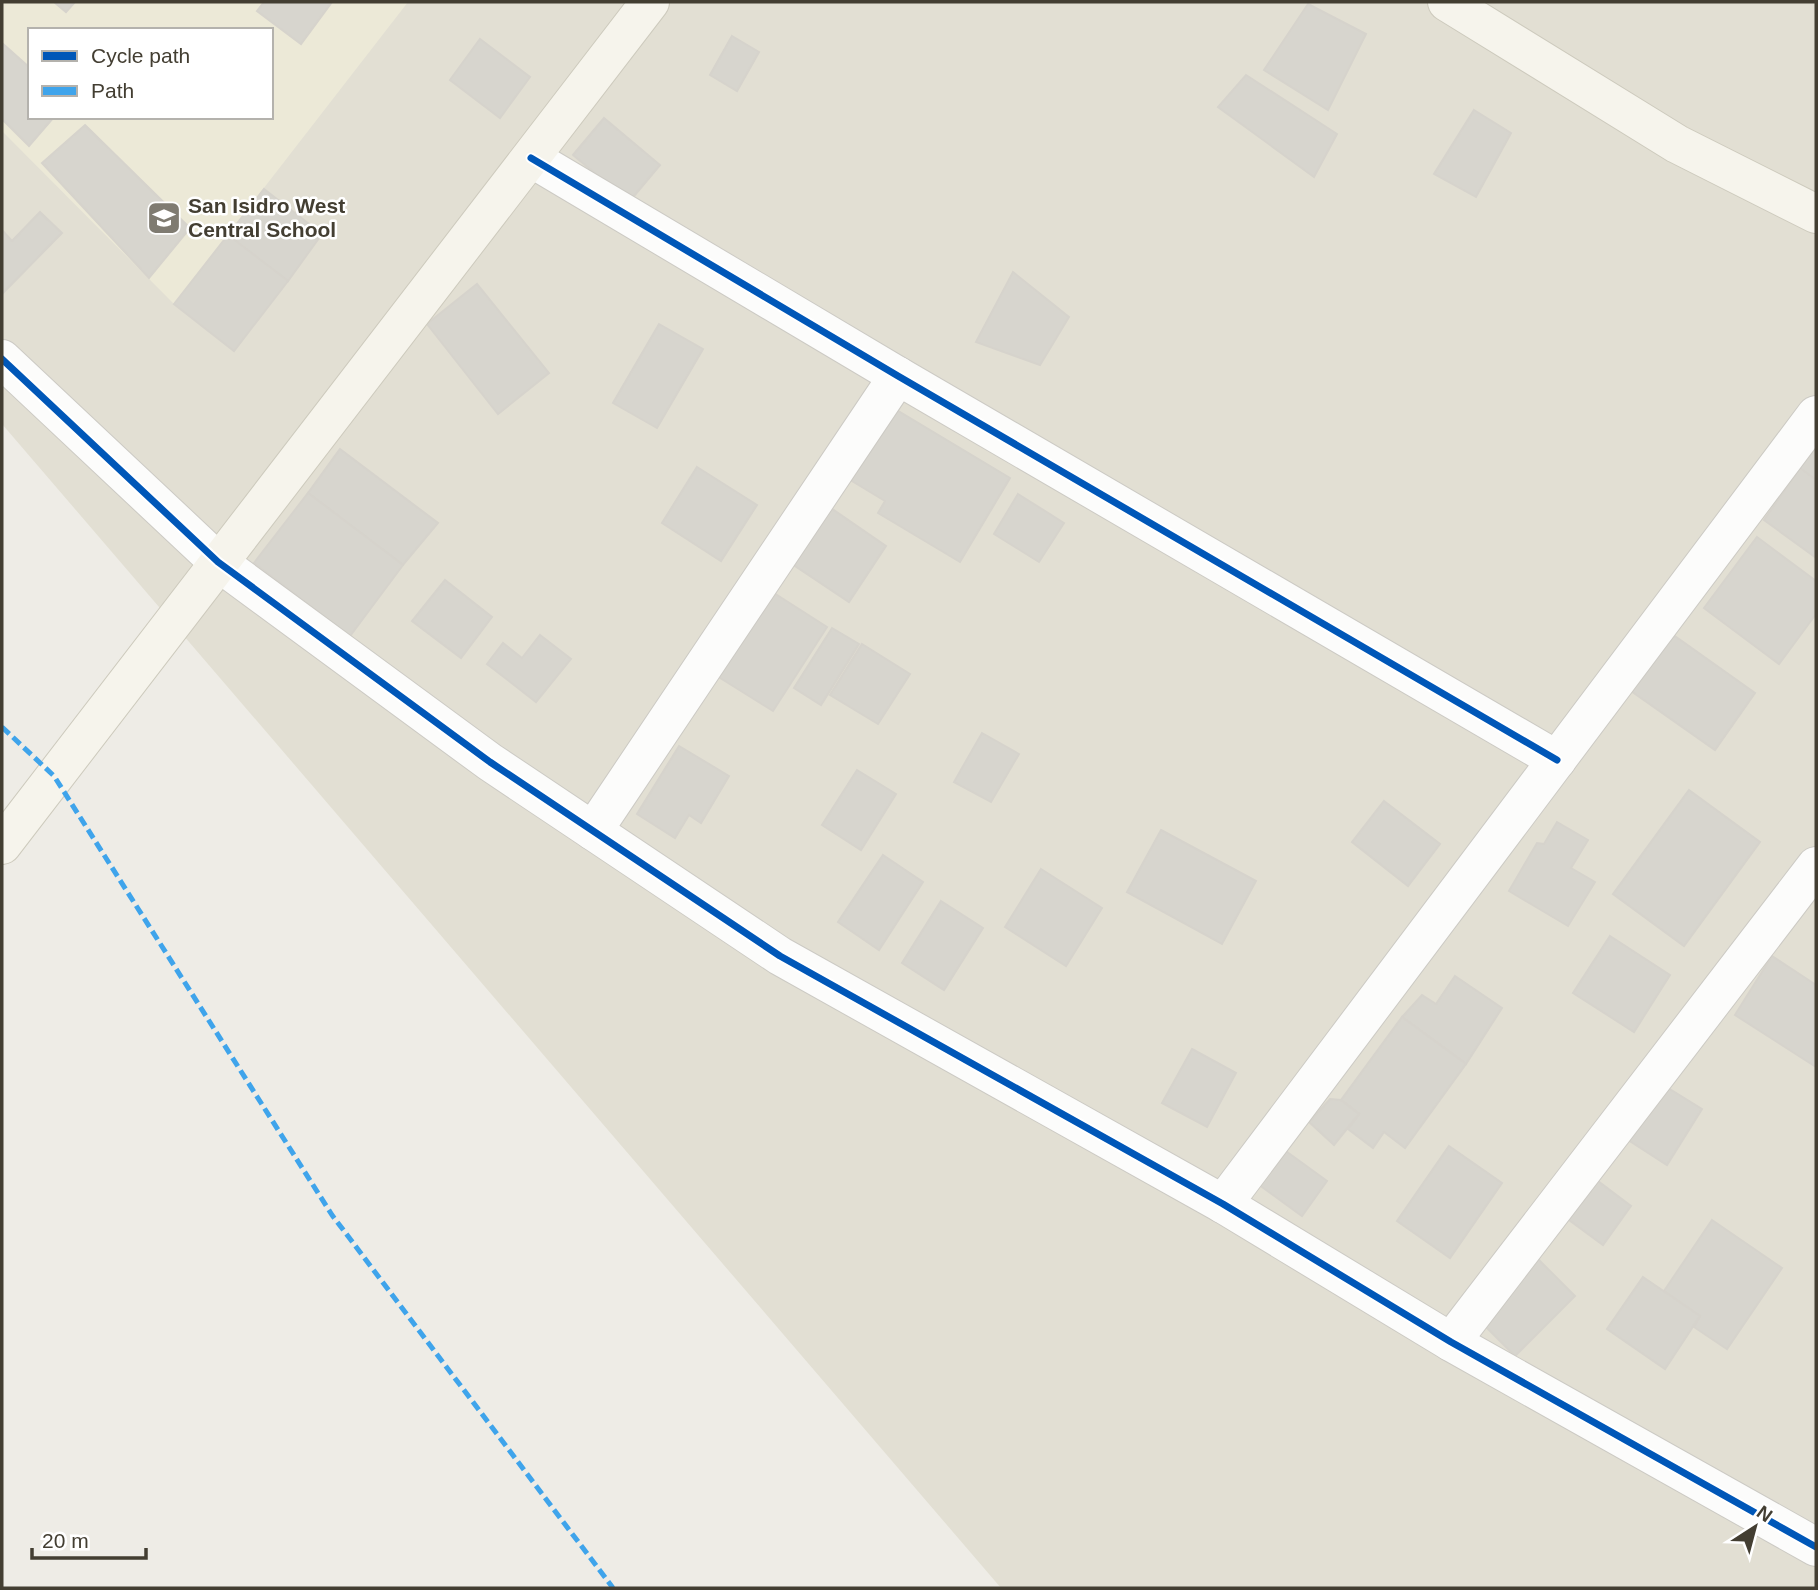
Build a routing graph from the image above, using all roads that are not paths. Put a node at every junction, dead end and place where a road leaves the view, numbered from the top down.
1 (650, 2) edge
2 (1447, 2) edge
3 (531, 158) junction
4 (1816, 214) edge
5 (2, 359) edge
6 (898, 376) junction
7 (1816, 415) edge
8 (218, 562) junction
9 (1557, 760) junction
10 (593, 831) junction
11 (2, 845) edge
12 (1816, 866) edge
13 (1223, 1204) junction
14 (1451, 1342) junction
15 (1816, 1547) edge

1 - 3 street
2 - 4 street
3 - 6 street
3 - 8 street
5 - 8 street
6 - 9 street
6 - 10 street
7 - 9 street
8 - 10 street
8 - 11 street
9 - 13 street
10 - 13 street
12 - 14 street
13 - 14 street
14 - 15 street

